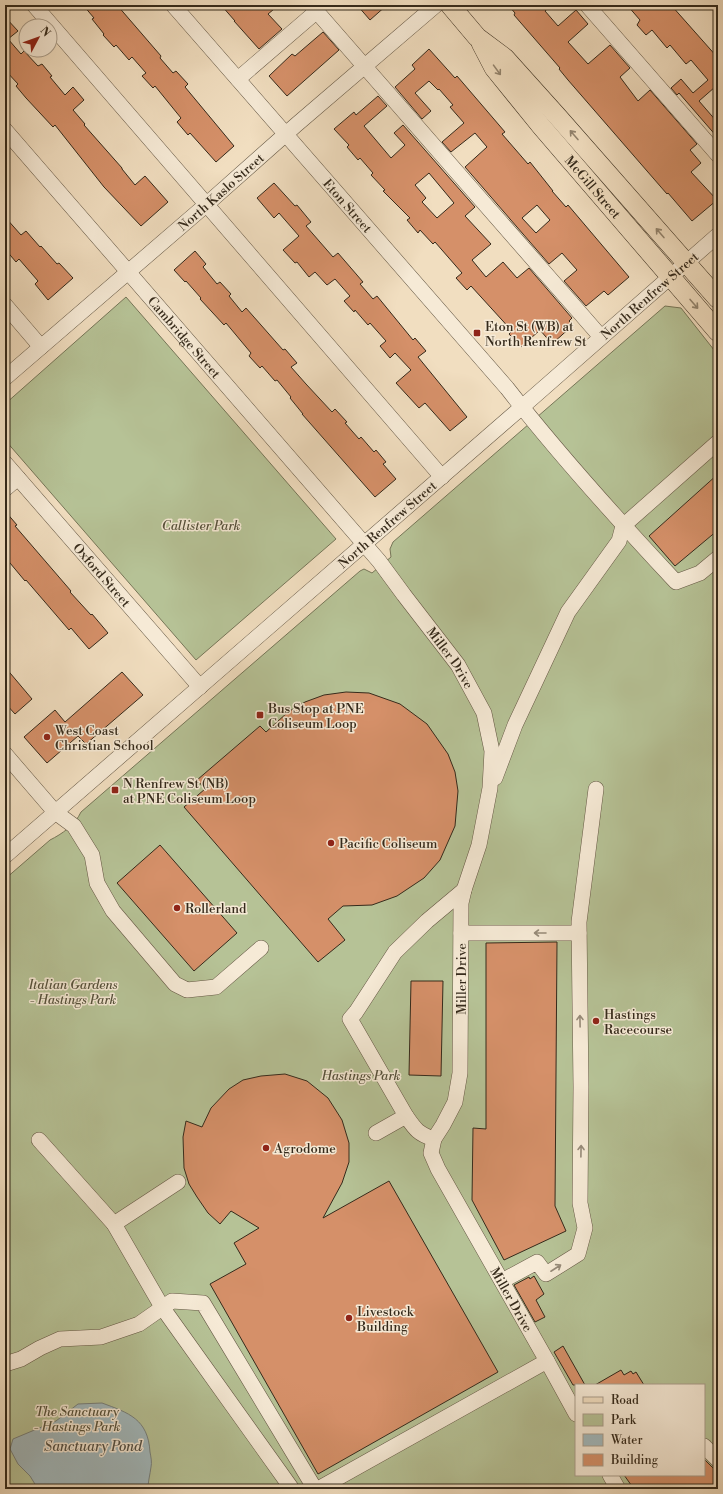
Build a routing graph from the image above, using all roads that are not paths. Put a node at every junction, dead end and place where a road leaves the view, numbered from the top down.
1 (34, 5) edge
2 (174, 5) edge
3 (436, 5) edge
4 (450, 5) edge
5 (587, 5) edge
6 (314, 8) edge
7 (477, 36) junction
8 (364, 66) junction
9 (238, 78) junction
10 (5, 130) edge
11 (286, 134) junction
12 (718, 155) edge
13 (207, 204) junction
14 (718, 235) edge
15 (686, 262) junction
16 (129, 272) junction
17 (670, 276) junction
18 (718, 299) edge
19 (5, 306) edge
20 (718, 332) edge
21 (600, 337) junction
22 (41, 347) junction
23 (5, 378) edge
24 (522, 407) junction
25 (718, 442) edge
26 (5, 463) edge
27 (442, 477) junction
28 (18, 478) junction
29 (5, 489) edge
30 (623, 526) junction
31 (364, 544) junction
32 (718, 558) edge
33 (200, 687) junction
34 (5, 754) edge
35 (490, 788) junction
36 (596, 789) dead end
37 (55, 812) junction
38 (5, 856) edge
39 (464, 890) junction
40 (460, 933) junction
41 (579, 933) junction
42 (261, 948) dead end
43 (406, 1116) junction
44 (376, 1133) dead end
45 (434, 1139) junction
46 (39, 1140) dead end
47 (178, 1182) dead end
48 (114, 1224) junction
49 (502, 1281) junction
50 (162, 1307) junction
51 (547, 1361) junction
52 (5, 1364) edge
53 (575, 1412) edge
54 (705, 1447) edge
55 (718, 1460) edge
56 (611, 1476) edge
57 (292, 1489) edge
58 (316, 1489) edge
59 (618, 1489) edge

1 - 13 street
2 - 9 street, Eton Street
3 - 8 street, North Kaslo Street
4 - 7 main road, McGill Street
5 - 12 street
6 - 8 street
6 - 9 street
15 -> 7 main road, McGill Street
7 -> 17 main road, McGill Street
8 - 11 street, North Kaslo Street
8 - 21 street
9 - 11 street, Eton Street
10 - 16 street, Cambridge Street
11 - 13 street, North Kaslo Street
11 - 24 street, Eton Street
13 - 16 street, North Kaslo Street
13 - 27 street
14 - 15 street, North Renfrew Street
15 - 17 street, North Renfrew Street
15 - 18 main road, McGill Street
16 - 22 street, North Kaslo Street
16 - 31 street, Cambridge Street
17 -> 20 main road, McGill Street
17 - 21 street, North Renfrew Street
19 - 22 street
21 - 24 street, North Renfrew Street
22 - 23 street, North Kaslo Street
24 - 27 street, North Renfrew Street
24 - 30 street, Eton Street
25 - 30 street
26 - 28 street, Oxford Street
27 - 31 street, North Renfrew Street
28 - 29 street
28 - 33 street, Oxford Street
30 - 32 street, Eton Street
30 - 35 street
31 - 33 street, North Renfrew Street
31 - 35 street, Miller Drive
33 - 37 street, North Renfrew Street
34 - 37 street
35 - 39 street, Miller Drive
36 - 41 street
37 - 38 street, North Renfrew Street
37 - 42 street
39 - 40 street, Miller Drive
39 - 43 street
41 -> 40 street
40 - 45 street, Miller Drive
49 -> 41 street
43 - 44 street
43 - 45 street
45 - 49 street, Miller Drive
46 - 48 street
47 - 48 street
48 - 50 street
49 - 51 street, Miller Drive
50 - 52 street
50 - 57 street
50 - 58 street
51 - 53 street, Miller Drive
51 - 58 street
54 - 55 street
56 - 59 street

